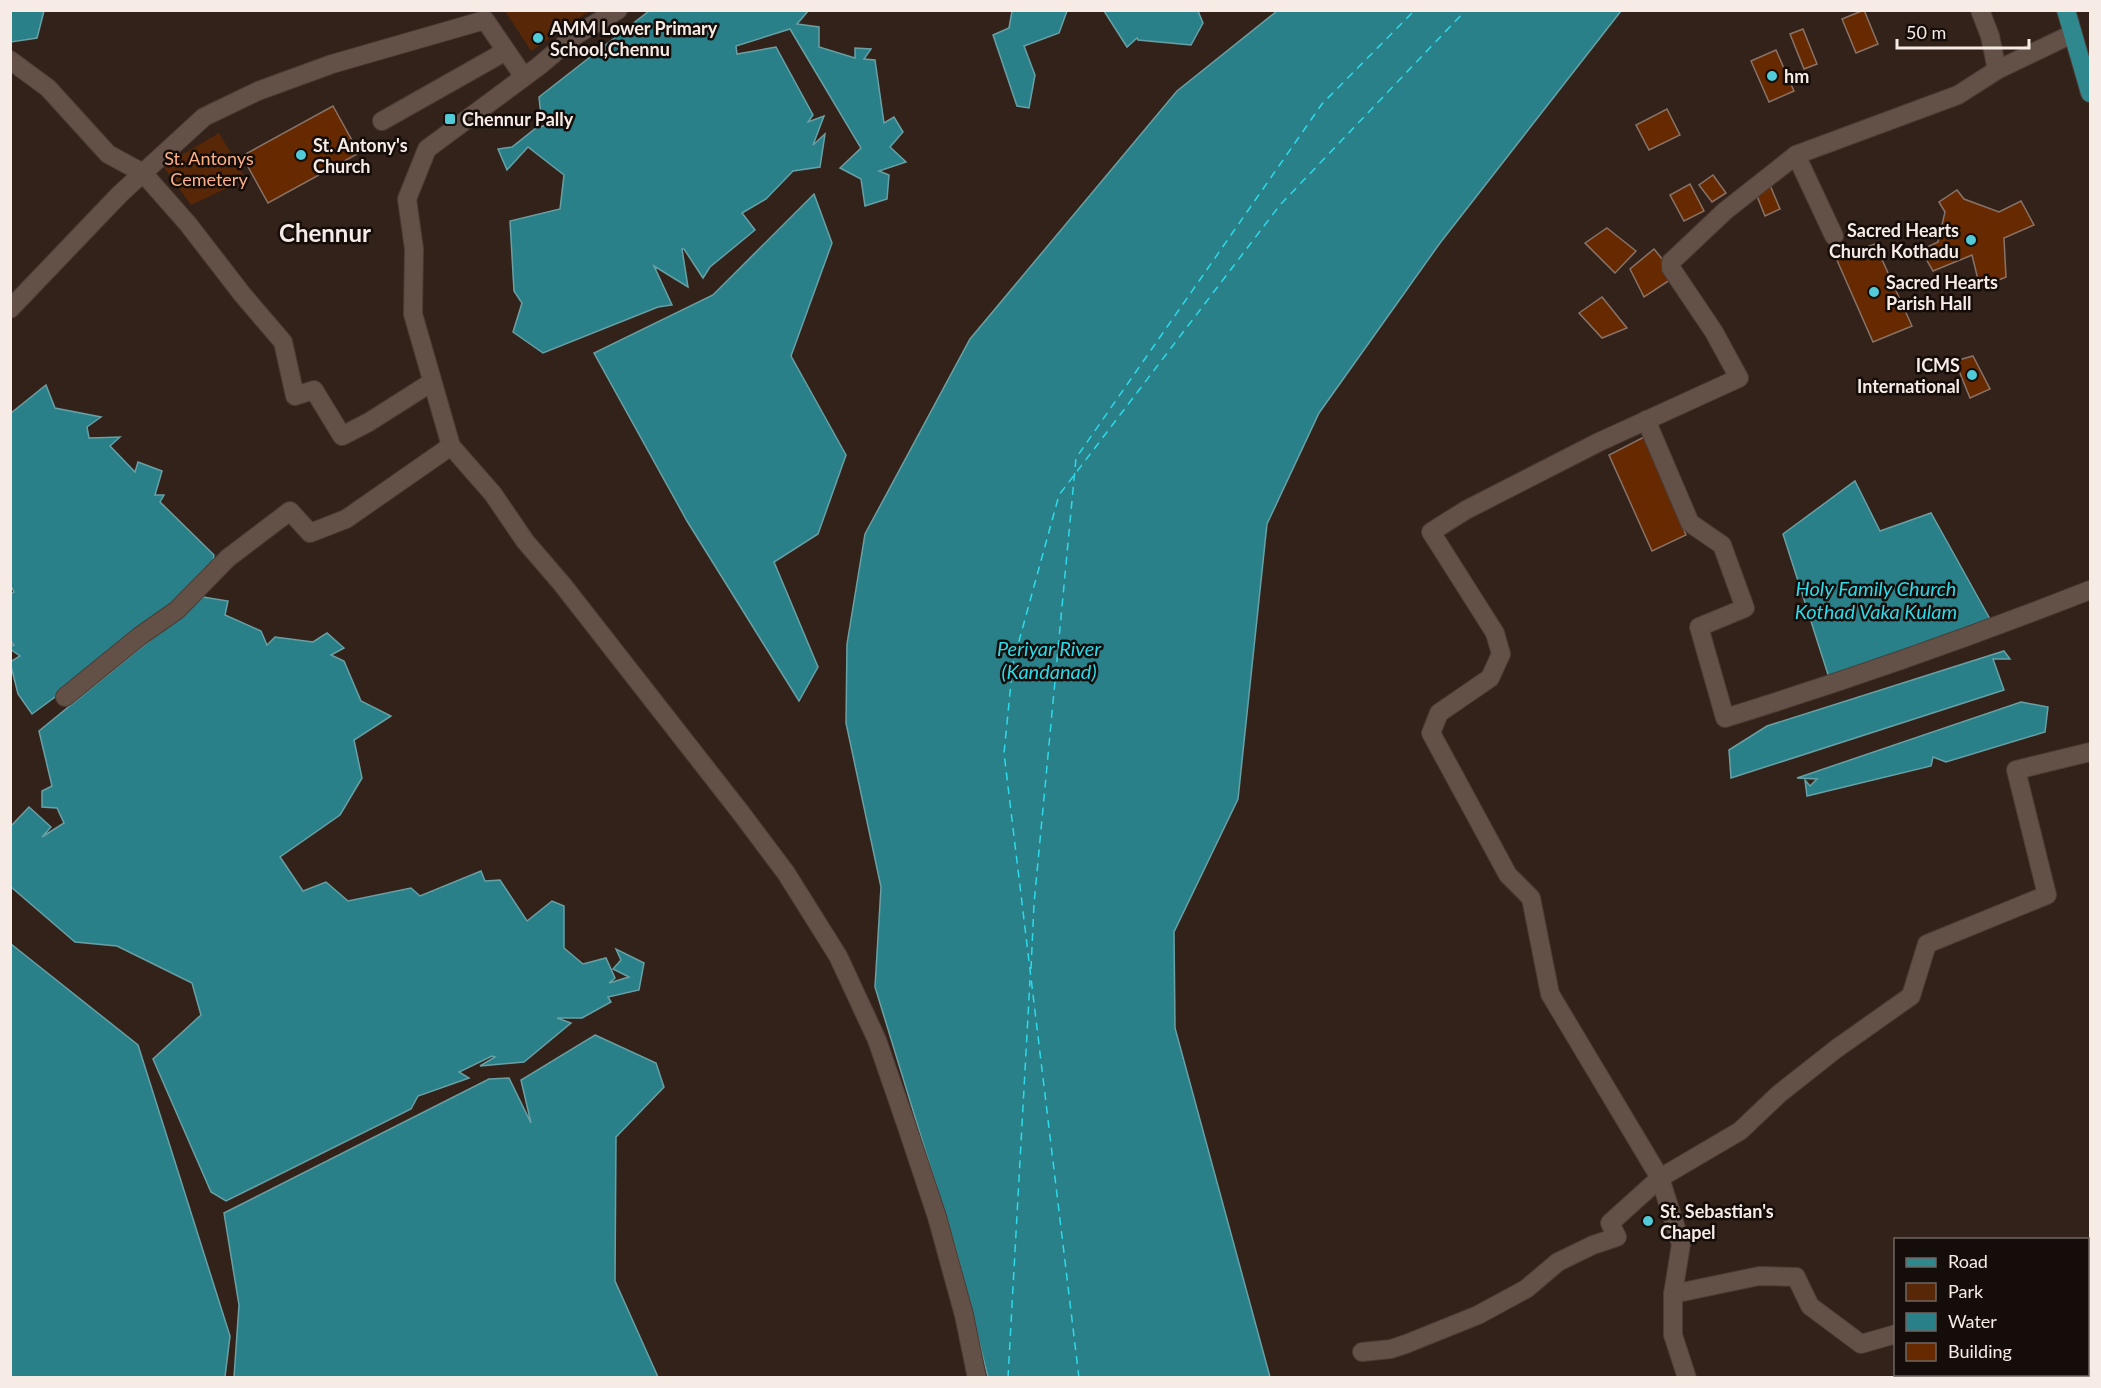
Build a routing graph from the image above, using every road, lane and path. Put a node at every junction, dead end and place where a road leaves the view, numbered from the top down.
1 (618, 10) edge
2 (1980, 10) edge
3 (2066, 10) edge
4 (484, 15) edge
5 (2072, 34) junction
6 (506, 51) junction
7 (10, 60) edge
8 (1997, 70) junction
9 (524, 78) junction
10 (2091, 93) edge
11 (382, 121) dead end
12 (1796, 155) junction
13 (143, 173) junction
14 (1834, 236) dead end
15 (10, 309) edge
16 (432, 382) junction
17 (1646, 420) junction
18 (451, 446) junction
19 (2091, 590) edge
20 (65, 697) dead end
21 (2091, 752) edge
22 (1660, 1178) junction
23 (1672, 1294) junction
24 (1894, 1335) edge
25 (1362, 1352) dead end
26 (977, 1377) edge
27 (1687, 1377) edge

1 - 9 street
2 - 8 street
3 - 5 main road
4 - 6 street
4 - 13 street
5 - 8 street
5 - 10 main road
6 - 9 street
6 - 11 street
7 - 13 street
8 - 12 street
9 - 16 street
12 - 14 street
12 - 17 street
13 - 15 street
13 - 16 street
16 - 18 street
17 - 19 street
17 - 22 street
18 - 20 street
18 - 26 street
21 - 22 street
22 - 23 street
22 - 25 street
23 - 24 street
23 - 27 street

